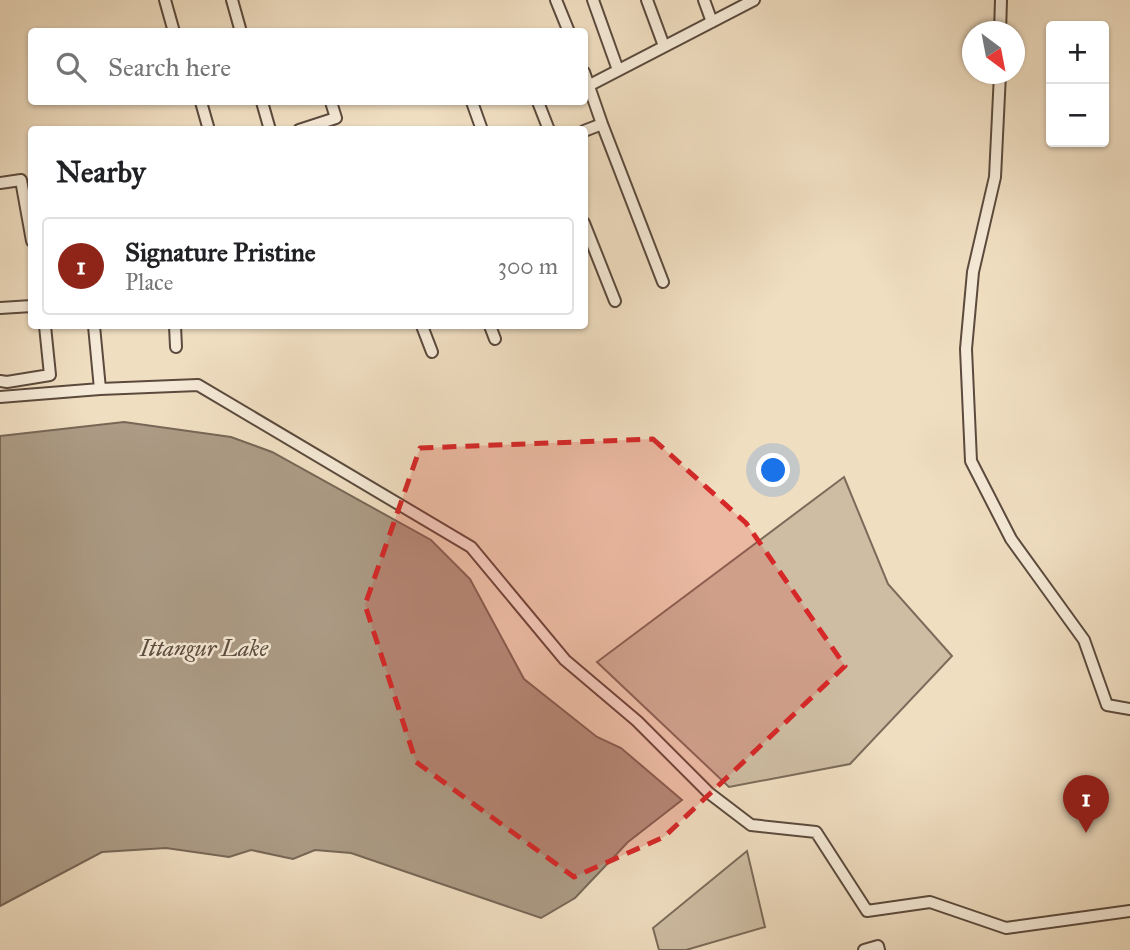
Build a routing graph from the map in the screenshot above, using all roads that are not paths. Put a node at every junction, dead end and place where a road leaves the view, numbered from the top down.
1 (164, 0) edge
2 (232, 0) edge
3 (556, 0) edge
4 (593, 0) edge
5 (648, 0) edge
6 (704, 0) edge
7 (754, 0) edge
8 (1001, 0) edge
9 (1000, 21) edge
10 (712, 22) junction
11 (173, 28) edge
12 (240, 28) edge
13 (567, 28) edge
14 (664, 47) junction
15 (618, 70) junction
16 (588, 81) edge
17 (1000, 84) edge
18 (590, 85) junction
19 (202, 105) edge
20 (263, 105) edge
21 (332, 105) edge
22 (473, 105) edge
23 (539, 105) edge
24 (602, 124) junction
25 (208, 126) edge
26 (269, 126) edge
27 (309, 126) edge
28 (481, 126) edge
29 (547, 126) edge
30 (588, 129) edge
31 (0, 183) edge
32 (28, 219) edge
33 (588, 233) edge
34 (663, 282) dead end
35 (615, 301) dead end
36 (28, 306) edge
37 (0, 309) edge
38 (45, 329) edge
39 (94, 329) edge
40 (175, 329) edge
41 (423, 329) edge
42 (491, 329) edge
43 (495, 340) dead end
44 (176, 347) dead end
45 (432, 352) dead end
46 (0, 381) edge
47 (100, 389) junction
48 (0, 397) edge
49 (1130, 709) edge
50 (1130, 911) edge
51 (864, 950) edge
52 (879, 950) edge

1 - 11 street
2 - 12 street
3 - 13 street
4 - 15 street
5 - 14 street
6 - 10 street
7 - 10 street
8 - 9 street
10 - 14 street
14 - 15 street
15 - 18 street
16 - 18 street
17 - 49 street
18 - 24 street
19 - 25 street
20 - 26 street
21 - 27 street
22 - 28 street
23 - 29 street
24 - 30 street
24 - 34 street
31 - 32 street
33 - 35 street
36 - 37 street
38 - 46 street
39 - 47 street
40 - 44 street
41 - 45 street
42 - 43 street
47 - 48 street
47 - 50 street
51 - 52 street

